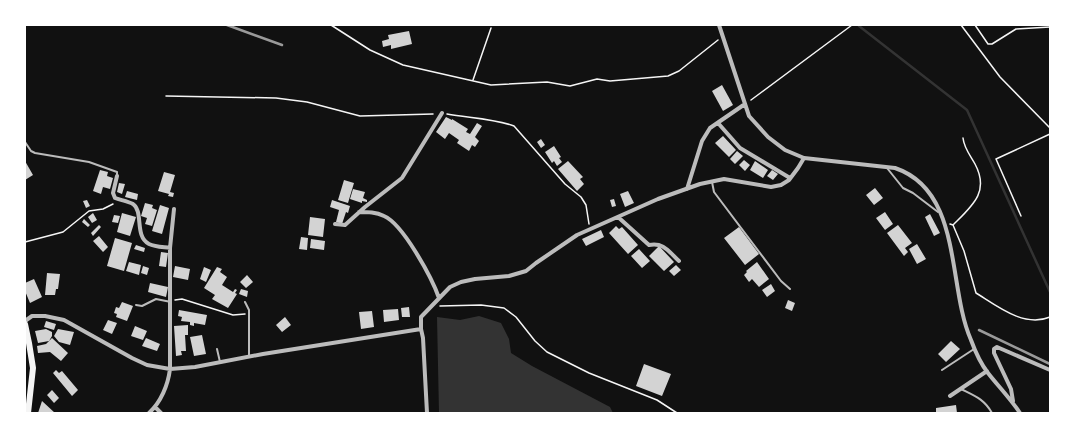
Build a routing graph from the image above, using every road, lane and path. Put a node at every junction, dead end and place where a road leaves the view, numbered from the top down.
1 (330, 25) edge
2 (719, 25) edge
3 (852, 25) edge
4 (961, 25) edge
5 (975, 25) edge
6 (1050, 27) edge
7 (491, 28) dead end
8 (723, 37) junction
9 (473, 80) junction
10 (166, 96) dead end
11 (745, 104) junction
12 (442, 114) junction
13 (718, 123) junction
14 (1050, 128) edge
15 (1050, 134) edge
16 (963, 138) dead end
17 (25, 142) edge
18 (804, 158) junction
19 (886, 167) junction
20 (118, 176) joint
21 (790, 178) junction
22 (712, 182) junction
23 (686, 189) junction
24 (123, 201) junction
25 (174, 209) dead end
26 (359, 212) junction
27 (942, 215) junction
28 (1022, 216) dead end
29 (618, 217) junction
30 (944, 223) junction
31 (335, 224) dead end
32 (953, 225) junction
33 (591, 229) junction
34 (25, 242) edge
35 (170, 248) junction
36 (679, 261) dead end
37 (790, 290) dead end
38 (440, 298) junction
39 (171, 302) junction
40 (245, 302) dead end
41 (136, 305) dead end
42 (430, 307) junction
43 (248, 314) junction
44 (1050, 317) edge
45 (25, 322) edge
46 (421, 330) junction
47 (217, 349) dead end
48 (975, 349) junction
49 (249, 357) junction
50 (220, 362) junction
51 (170, 370) junction
52 (942, 370) dead end
53 (1050, 370) edge
54 (987, 371) junction
55 (960, 388) junction
56 (950, 396) dead end
57 (1013, 402) junction
58 (155, 407) junction
59 (28, 413) edge
60 (149, 413) edge
61 (161, 413) edge
62 (427, 413) edge
63 (677, 413) edge
64 (992, 413) edge
65 (1020, 413) edge

1 - 9 path
2 - 8 street
3 - 11 path
4 - 14 path
5 - 6 path
7 - 9 path
8 - 9 path
8 - 11 street
10 - 12 path
11 - 13 street
11 - 18 street
12 - 26 street
12 - 33 path
13 - 21 street
13 - 23 street
15 - 28 path
16 - 32 path
17 - 20 lane
18 - 19 street
18 - 21 street
19 - 27 lane
19 - 27 street
20 - 24 street
21 - 22 street
22 - 23 street
22 - 37 lane
23 - 29 street
24 - 34 path
24 - 35 street
25 - 35 street
26 - 31 street
26 - 38 street
27 - 30 street
29 - 33 street
29 - 36 street
30 - 32 path
30 - 48 street
32 - 44 path
33 - 38 street
35 - 39 street
38 - 42 street
39 - 41 lane
39 - 43 path
39 - 51 street
40 - 43 lane
42 - 46 street
42 - 63 path
43 - 49 lane
45 - 51 street
45 - 59 main road
46 - 49 street
46 - 62 street
47 - 50 lane
48 - 52 lane
48 - 54 street
49 - 50 street
50 - 51 street
51 - 58 street
53 - 57 street
54 - 55 street
54 - 57 street
55 - 56 street
55 - 64 lane
57 - 65 street
58 - 60 street
58 - 61 street

